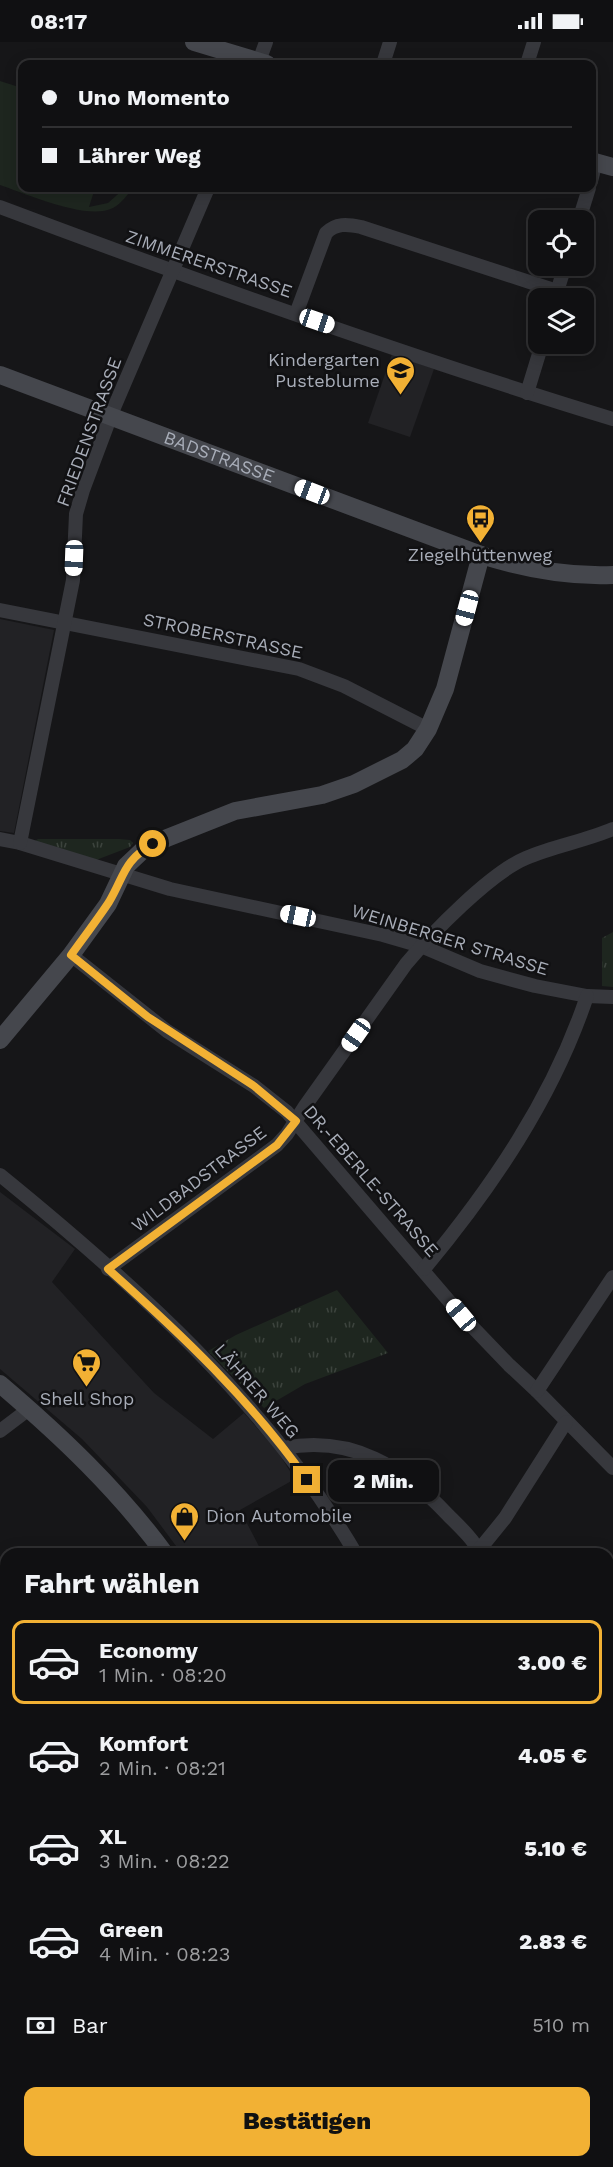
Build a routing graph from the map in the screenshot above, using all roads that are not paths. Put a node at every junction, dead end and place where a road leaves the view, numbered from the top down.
1 (194, 42) edge
2 (266, 42) edge
3 (390, 42) edge
4 (534, 42) edge
5 (249, 60) edge
6 (262, 60) edge
7 (384, 60) edge
8 (528, 60) edge
9 (206, 192) edge
10 (588, 192) edge
11 (0, 207) edge
12 (582, 210) edge
13 (172, 271) junction
14 (536, 288) edge
15 (296, 314) junction
16 (539, 354) edge
17 (0, 375) edge
18 (527, 393) junction
19 (111, 415) junction
20 (613, 419) edge
21 (481, 555) junction
22 (613, 575) edge
23 (0, 610) edge
24 (65, 622) junction
25 (428, 729) junction
26 (613, 829) edge
27 (0, 839) edge
28 (20, 843) junction
29 (122, 874) junction
30 (421, 946) junction
31 (71, 955) junction
32 (587, 996) junction
33 (613, 997) edge
34 (0, 1040) edge
35 (296, 1121) junction
36 (0, 1176) edge
37 (108, 1269) junction
38 (423, 1269) junction
39 (613, 1277) edge
40 (0, 1384) edge
41 (537, 1391) junction
42 (29, 1409) junction
43 (566, 1422) junction
44 (0, 1431) edge
45 (284, 1448) junction
46 (613, 1468) edge
47 (160, 1548) edge
48 (353, 1548) edge
49 (476, 1548) edge
50 (483, 1548) edge

1 - 5 main road
2 - 6 street
3 - 7 street
4 - 8 street
9 - 13 street, FRIEDENSTRASSE
10 - 12 street
11 - 13 street, ZIMMERERSTRASSE
13 - 15 street, ZIMMERERSTRASSE
13 - 19 street, FRIEDENSTRASSE
14 - 15 street
15 - 18 street, ZIMMERERSTRASSE
16 - 18 street
17 - 19 main road, BADSTRASSE
18 - 20 street, ZIMMERERSTRASSE
19 - 21 main road, BADSTRASSE
19 - 24 street, FRIEDENSTRASSE
21 - 22 main road, BADSTRASSE
21 - 25 main road
23 - 24 street, STROBERSTRASSE
24 - 25 street, STROBERSTRASSE
24 - 28 street, FRIEDENSTRASSE
25 - 29 main road
26 - 30 street, WILDBADSTRASSE
27 - 28 street, WEINBERGER STRASSE
28 - 29 street, WEINBERGER STRASSE
29 - 30 street, WEINBERGER STRASSE
29 - 31 main road
30 - 32 street, WEINBERGER STRASSE
30 - 35 street, WILDBADSTRASSE
31 - 34 main road
31 - 35 street, DR.-EBERLE-STRASSE
32 - 33 street, WEINBERGER STRASSE
32 - 38 street
35 - 37 street, WILDBADSTRASSE
35 - 38 street, DR.-EBERLE-STRASSE
36 - 37 street, LÄHRER WEG
37 - 45 street, LÄHRER WEG
38 - 41 street, DR.-EBERLE-STRASSE
39 - 41 street
40 - 42 main road
41 - 43 street, DR.-EBERLE-STRASSE
42 - 44 street
42 - 47 main road
43 - 46 street, DR.-EBERLE-STRASSE
43 - 50 street
45 - 48 street, LÄHRER WEG
45 - 49 street

